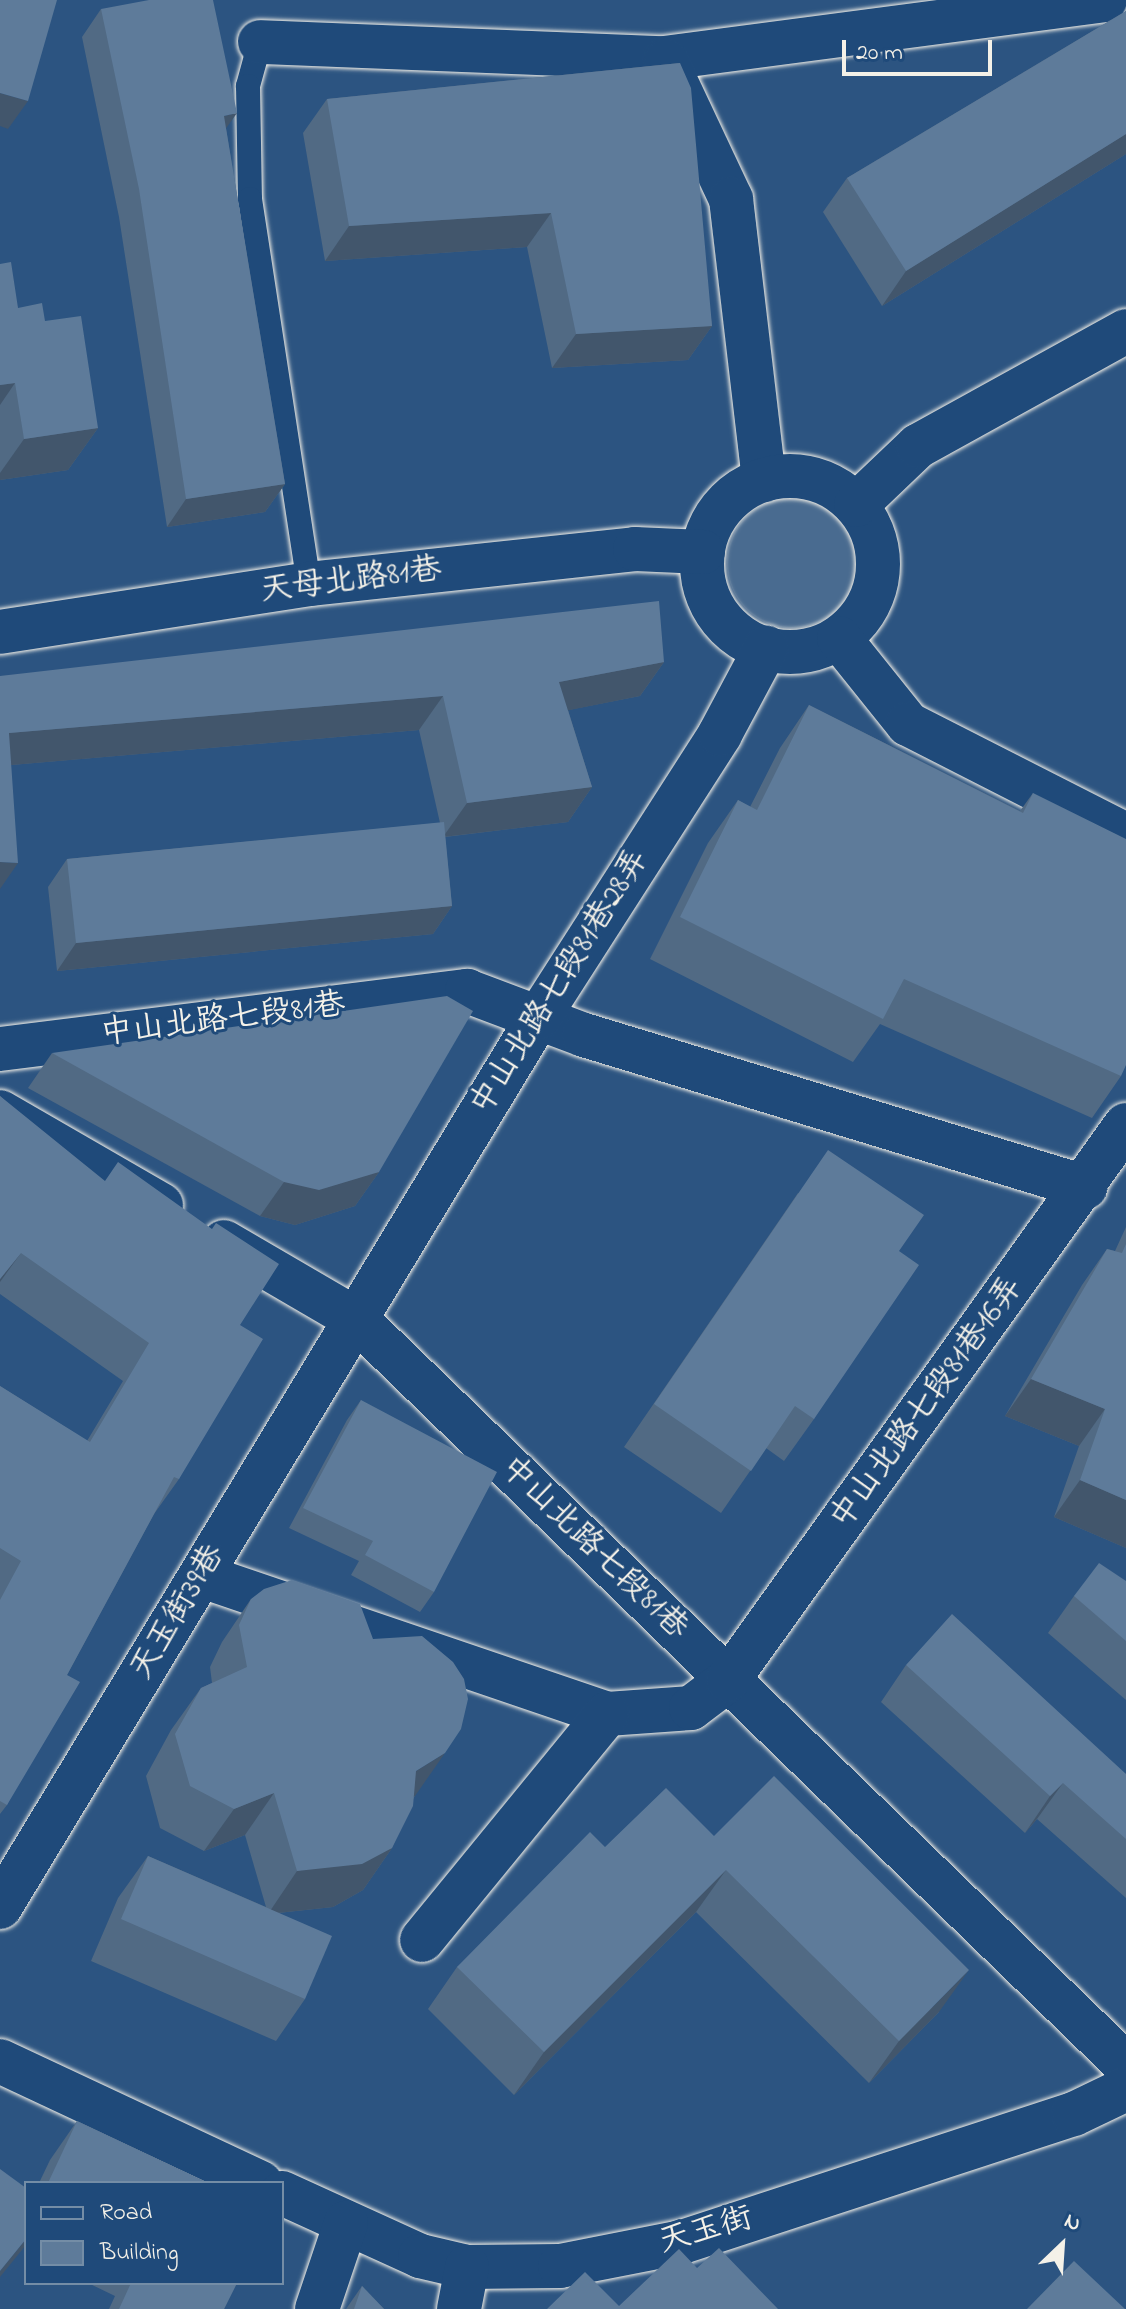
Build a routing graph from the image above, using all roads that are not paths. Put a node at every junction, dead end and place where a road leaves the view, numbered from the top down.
1 (1105, 0) edge
2 (260, 42) joint
3 (665, 58) junction
4 (1126, 331) edge
5 (764, 480) junction
6 (856, 505) junction
7 (703, 552) junction
8 (309, 584) junction
9 (0, 632) edge
10 (839, 638) junction
11 (766, 648) junction
12 (1126, 835) edge
13 (538, 1018) junction
14 (0, 1049) edge
15 (0, 1112) edge
16 (1126, 1125) edge
17 (1085, 1187) junction
18 (356, 1319) junction
19 (202, 1576) junction
20 (728, 1680) junction
21 (607, 1714) junction
22 (0, 1907) edge
23 (422, 1940) dead end
24 (0, 2061) edge
25 (1126, 2065) edge
26 (1126, 2089) edge
27 (257, 2181) edge
28 (284, 2194) edge
29 (346, 2223) junction
30 (463, 2288) edge
31 (317, 2309) edge

1 - 3 street
2 - 3 street
2 - 8 lane
3 - 5 street
4 - 6 street
5 - 6 street
5 - 7 street
6 - 10 street
7 - 8 street, 天母北路81巷
7 - 11 street
8 - 9 street, 天母北路81巷
10 - 11 street
10 - 12 street
11 - 13 street, 中山北路七段81巷28弄
13 - 14 street, 中山北路七段81巷
13 - 17 street, 中山北路七段81巷
13 - 18 street, 中山北路七段81巷28弄
15 - 18 street, 中山北路七段81巷
16 - 17 street, 中山北路七段81巷16弄
17 - 20 street, 中山北路七段81巷16弄
18 - 19 street, 天玉街39巷
18 - 20 street, 中山北路七段81巷
19 - 21 street
19 - 22 street, 天玉街39巷
20 - 21 street, 中山北路七段81巷16弄
20 - 25 street, 中山北路七段81巷
21 - 23 street
24 - 27 street
26 - 30 street, 天玉街
28 - 29 street, 天玉街
29 - 30 street, 天玉街
29 - 31 street

